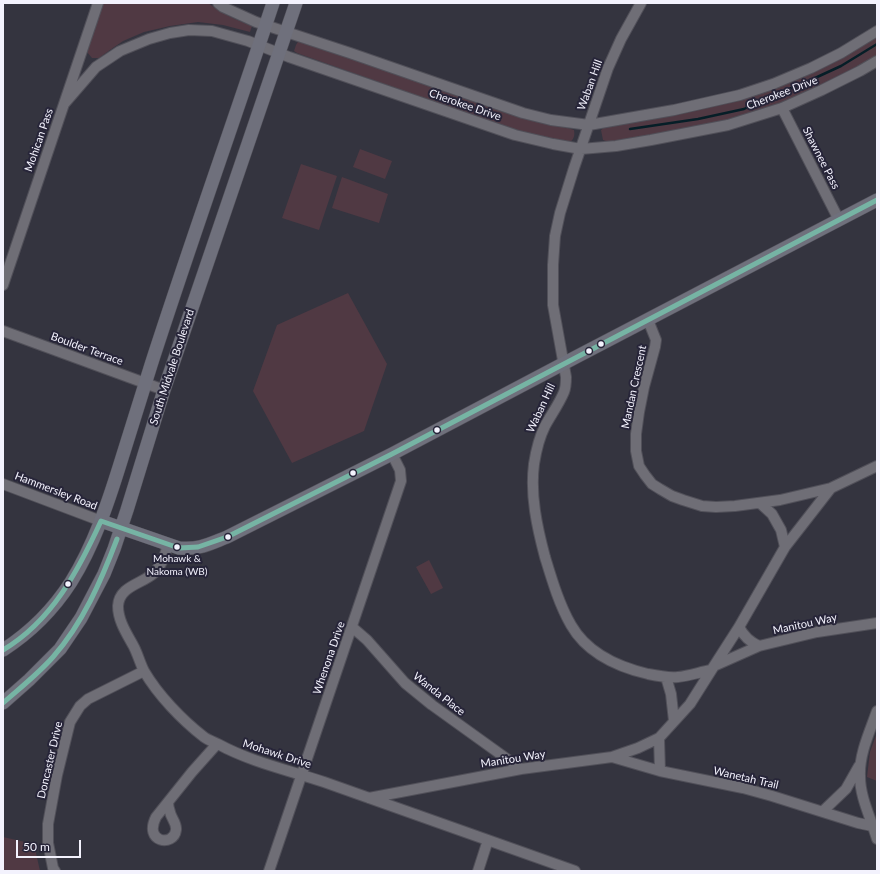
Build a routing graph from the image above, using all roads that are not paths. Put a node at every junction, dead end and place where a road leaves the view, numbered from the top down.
1 (98, 3) edge
2 (218, 3) edge
3 (273, 3) edge
4 (296, 3) edge
5 (641, 3) edge
6 (266, 25) junction
7 (877, 31) edge
8 (287, 32) junction
9 (259, 45) junction
10 (280, 53) junction
11 (877, 61) edge
12 (64, 104) junction
13 (782, 108) junction
14 (589, 125) junction
15 (581, 149) junction
16 (877, 200) edge
17 (839, 220) junction
18 (3, 285) edge
19 (648, 320) junction
20 (3, 331) edge
21 (564, 364) junction
22 (145, 383) junction
23 (164, 390) junction
24 (392, 454) junction
25 (877, 466) edge
26 (3, 484) edge
27 (831, 488) junction
28 (760, 503) junction
29 (101, 521) junction
30 (121, 528) junction
31 (168, 545) junction
32 (785, 547) junction
33 (877, 624) edge
34 (352, 627) junction
35 (740, 628) junction
36 (759, 646) junction
37 (3, 650) edge
38 (712, 668) junction
39 (144, 670) junction
40 (666, 677) junction
41 (3, 703) edge
42 (877, 713) edge
43 (674, 721) junction
44 (659, 738) junction
45 (217, 744) junction
46 (612, 757) junction
47 (860, 764) junction
48 (521, 769) junction
49 (660, 771) junction
50 (302, 775) junction
51 (369, 798) junction
52 (168, 802) dead end
53 (823, 811) junction
54 (872, 826) junction
55 (877, 839) edge
56 (488, 840) junction
57 (55, 871) edge
58 (269, 871) edge
59 (478, 871) edge
60 (575, 871) edge

1 - 12 street, Mohican Pass
2 - 6 street, Cherokee Drive
3 - 6 main road, South Midvale Boulevard
4 - 8 main road, South Midvale Boulevard
5 - 14 street, Waban Hill
6 - 8 street, Cherokee Drive
6 - 9 main road, South Midvale Boulevard
7 - 14 street, Cherokee Drive
8 - 10 main road, South Midvale Boulevard
8 - 14 street, Cherokee Drive
9 - 10 street, Cherokee Drive
9 - 12 street, Cherokee Drive
9 - 22 main road, South Midvale Boulevard
10 - 15 street, Cherokee Drive
10 - 23 main road, South Midvale Boulevard
11 - 13 street, Cherokee Drive
12 - 18 street, Mohican Pass
13 - 15 street, Cherokee Drive
13 - 17 street, Shawnee Pass
14 - 15 street, Waban Hill
15 - 21 street, Waban Hill
16 - 17 main road
17 - 19 main road
19 - 21 main road
19 - 28 street, Mandan Crescent
20 - 22 street, Boulder Terrace
21 - 24 main road
21 - 40 street, Waban Hill
22 - 23 street, Boulder Terrace
22 - 29 main road, South Midvale Boulevard
23 - 30 main road, South Midvale Boulevard
24 - 31 main road
24 - 34 street, Whenona Drive
25 - 27 street, Mandan Crescent
26 - 29 street, Hammersley Road
27 - 28 street, Mandan Crescent
27 - 32 street
28 - 32 street
29 - 30 main road
29 - 37 main road, South Midvale Boulevard
30 - 31 main road
30 - 41 main road, South Midvale Boulevard
31 - 39 street, Mohawk Drive
32 - 35 street
33 - 36 street, Manitou Way
34 - 48 street, Wanda Place
34 - 50 street, Whenona Drive
35 - 36 street
35 - 38 street
36 - 38 street, Manitou Way
38 - 40 street, Waban Hill
38 - 43 street, Manitou Way
39 - 45 street, Mohawk Drive
39 - 57 street, Doncaster Drive
40 - 43 street
42 - 47 street
43 - 44 street, Manitou Way
44 - 46 street, Manitou Way
44 - 49 street
45 - 50 street, Mohawk Drive
45 - 52 street
46 - 48 street, Manitou Way
46 - 49 street, Wanetah Trail
47 - 53 street
47 - 54 street
48 - 51 street, Manitou Way
49 - 53 street, Wanetah Trail
50 - 51 street, Mohawk Drive
50 - 58 street, Whenona Drive
51 - 56 street, Mohawk Drive
53 - 54 street, Wanetah Trail
54 - 55 street
56 - 59 street
56 - 60 street, Mohawk Drive

